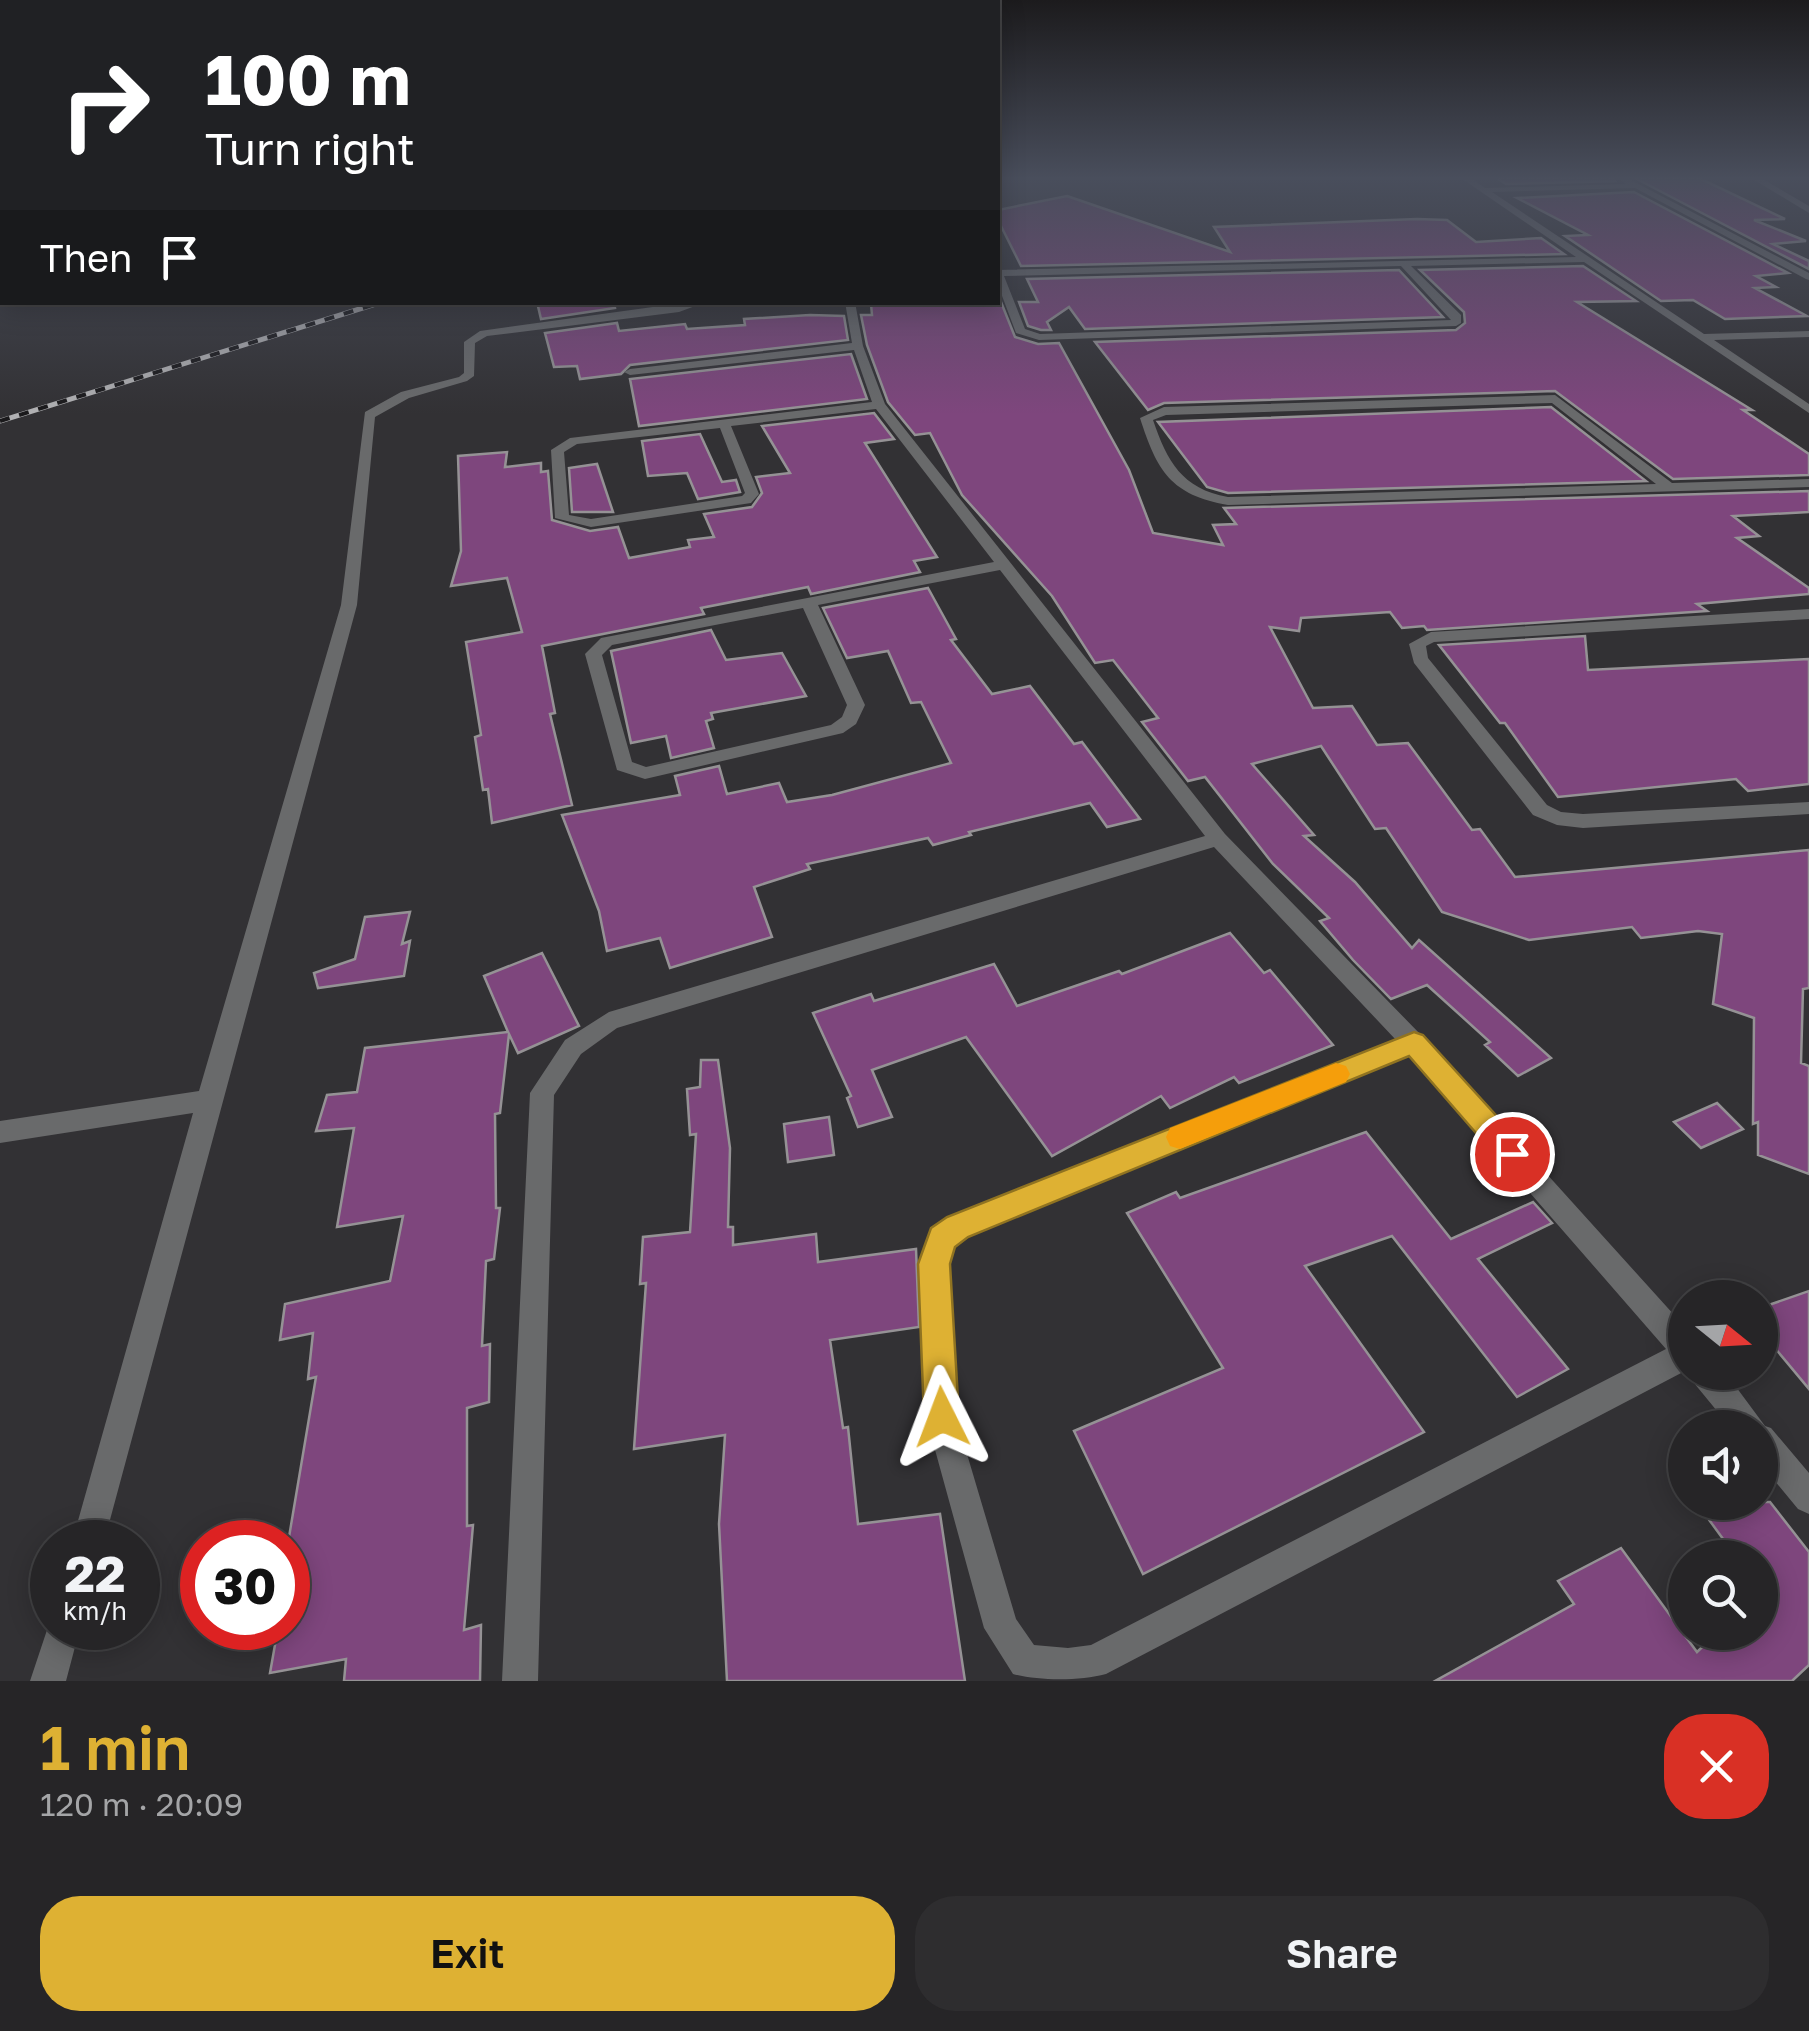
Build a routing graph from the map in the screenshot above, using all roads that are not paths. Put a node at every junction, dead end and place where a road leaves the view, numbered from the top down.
1 (1586, 256) edge
2 (1770, 256) edge
3 (1590, 259) junction
4 (1406, 266) junction
5 (1000, 274) edge
6 (1809, 277) edge
7 (1000, 279) edge
8 (692, 305) edge
9 (851, 305) edge
10 (1809, 334) edge
11 (1705, 337) junction
12 (858, 346) junction
13 (630, 372) dead end
14 (879, 405) junction
15 (1809, 409) edge
16 (724, 424) junction
17 (1809, 483) edge
18 (1670, 488) junction
19 (1001, 565) junction
20 (809, 604) junction
21 (1809, 614) edge
22 (1809, 808) edge
23 (1218, 840) junction
24 (1414, 1043) junction
25 (209, 1100) junction
26 (0, 1132) edge
27 (1668, 1333) edge
28 (1668, 1361) edge
29 (1719, 1390) edge
30 (1736, 1410) edge
31 (1778, 1461) edge
32 (1809, 1498) edge
33 (94, 1520) edge
34 (57, 1650) edge
35 (48, 1681) edge
36 (520, 1681) edge

1 - 3 street
2 - 6 street
3 - 4 street
3 - 11 street
4 - 5 street
4 - 7 street
8 - 25 street
9 - 12 street
10 - 11 street
11 - 15 street
12 - 13 street
12 - 14 street
14 - 16 street
14 - 19 street
16 - 16 street
17 - 18 street
18 - 18 street
19 - 20 street
19 - 23 street
20 - 20 street
21 - 22 street
23 - 24 street
23 - 36 street
24 - 27 street
24 - 28 street
25 - 26 street
25 - 33 street
29 - 30 street
31 - 32 street
34 - 35 street

